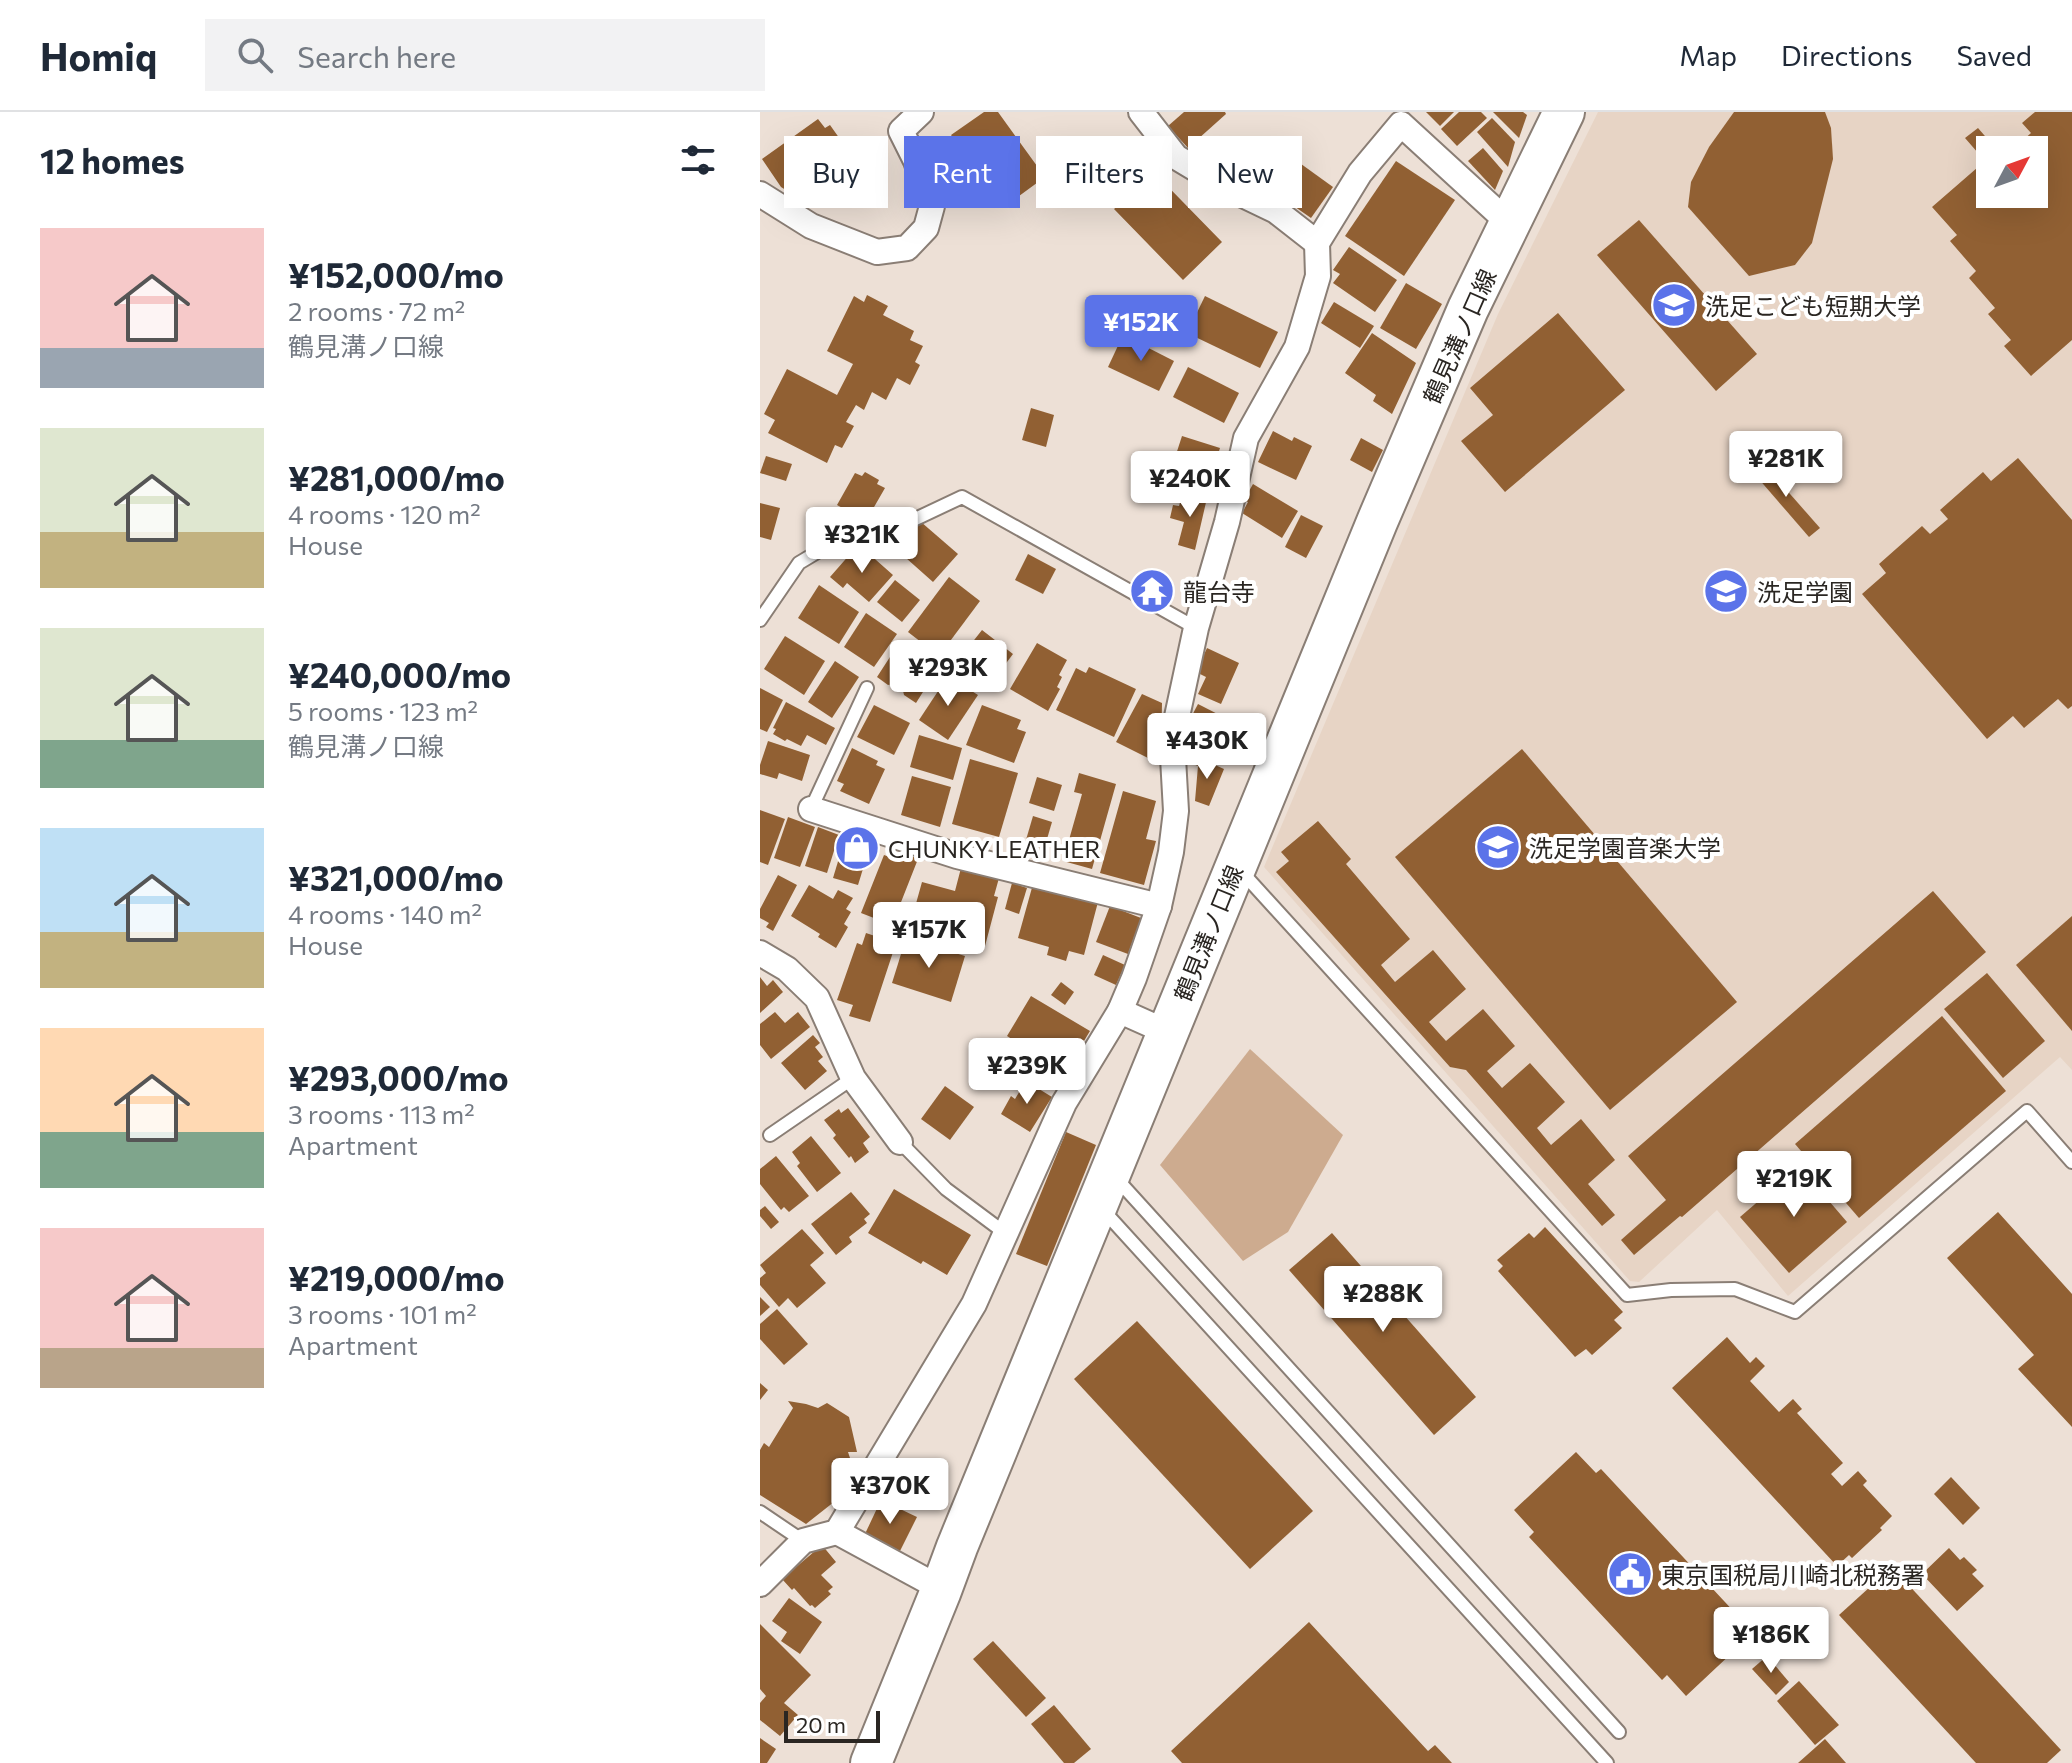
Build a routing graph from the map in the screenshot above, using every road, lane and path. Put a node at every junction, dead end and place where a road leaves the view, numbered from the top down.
1 (921, 112) edge
2 (1141, 112) edge
3 (1564, 112) edge
4 (1406, 118) edge
5 (760, 194) edge
6 (1510, 224) junction
7 (1317, 243) junction
8 (760, 620) edge
9 (1196, 628) junction
10 (867, 688) dead end
11 (811, 809) joint
12 (1236, 865) junction
13 (1159, 906) junction
14 (760, 953) edge
15 (1120, 1011) junction
16 (1167, 1032) junction
17 (853, 1078) junction
18 (770, 1135) dead end
19 (900, 1142) joint
20 (2072, 1162) edge
21 (1104, 1188) junction
22 (1005, 1233) junction
23 (760, 1512) edge
24 (837, 1532) junction
25 (803, 1541) junction
26 (760, 1584) edge
27 (942, 1589) junction
28 (1619, 1732) dead end
29 (871, 1763) edge
30 (1607, 1763) edge

1 - 5 street
2 - 7 street
3 - 6 main road, 鶴見溝ノ口線
4 - 6 street
4 - 7 street
6 - 12 main road, 鶴見溝ノ口線
7 - 9 street
8 - 9 lane
9 - 13 street
10 - 11 lane
11 - 13 street
12 - 16 main road, 鶴見溝ノ口線
12 - 20 lane
13 - 15 street
14 - 17 street
15 - 16 street
15 - 22 street
16 - 21 main road, 鶴見溝ノ口線
17 - 18 lane
17 - 19 street
19 - 22 lane
21 - 27 main road, 鶴見溝ノ口線
21 - 28 lane
21 - 30 lane
22 - 24 street
23 - 25 lane
24 - 25 street
24 - 27 street
25 - 26 street
27 - 29 main road, 鶴見溝ノ口線

